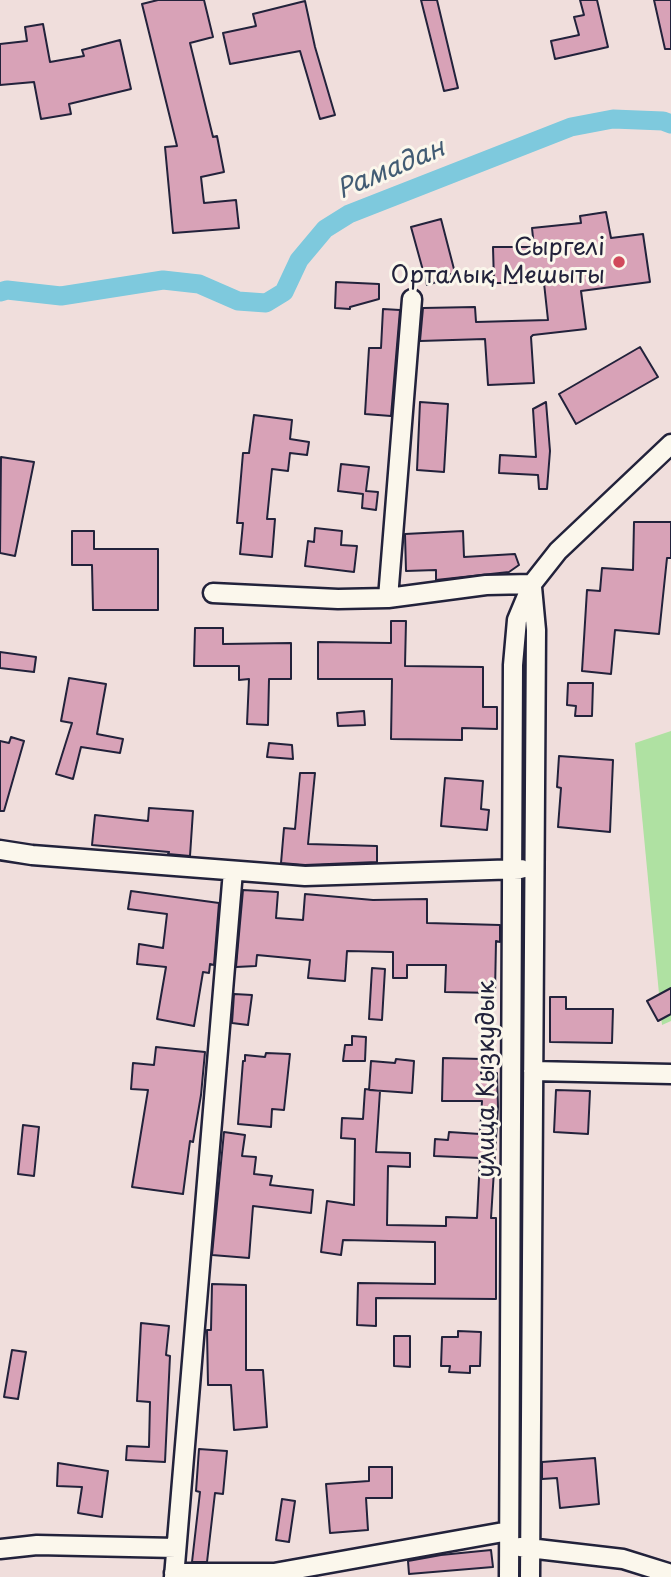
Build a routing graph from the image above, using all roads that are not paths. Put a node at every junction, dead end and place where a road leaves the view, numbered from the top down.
1 (412, 299) dead end
2 (671, 444) edge
3 (532, 584) junction
4 (213, 593) dead end
5 (388, 598) junction
6 (0, 850) edge
7 (535, 868) junction
8 (512, 870) junction
9 (233, 871) junction
10 (533, 1071) junction
11 (671, 1074) edge
12 (511, 1140) junction
13 (533, 1140) junction
14 (531, 1391) junction
15 (510, 1394) junction
16 (509, 1539) junction
17 (530, 1546) junction
18 (176, 1548) junction
19 (0, 1549) edge
20 (671, 1574) edge
21 (174, 1575) edge
22 (509, 1577) edge
23 (530, 1577) edge

1 - 5 street
2 - 3 street, улица Кызкудык
3 - 5 street
3 - 7 street
3 - 8 street, улица Кызкудык
4 - 5 street
6 - 9 street
7 - 8 street
7 - 10 street
8 - 9 street
8 - 12 street, улица Кызкудык
9 - 18 street
10 - 11 street
10 - 13 street
12 - 13 street
12 - 15 street, улица Кызкудык
13 - 14 street
14 - 15 street
14 - 17 street
15 - 16 street, улица Кызкудык
16 - 17 street
16 - 21 street
16 - 22 street, улица Кызкудык
17 - 20 street
17 - 23 street
18 - 19 street
18 - 21 street

